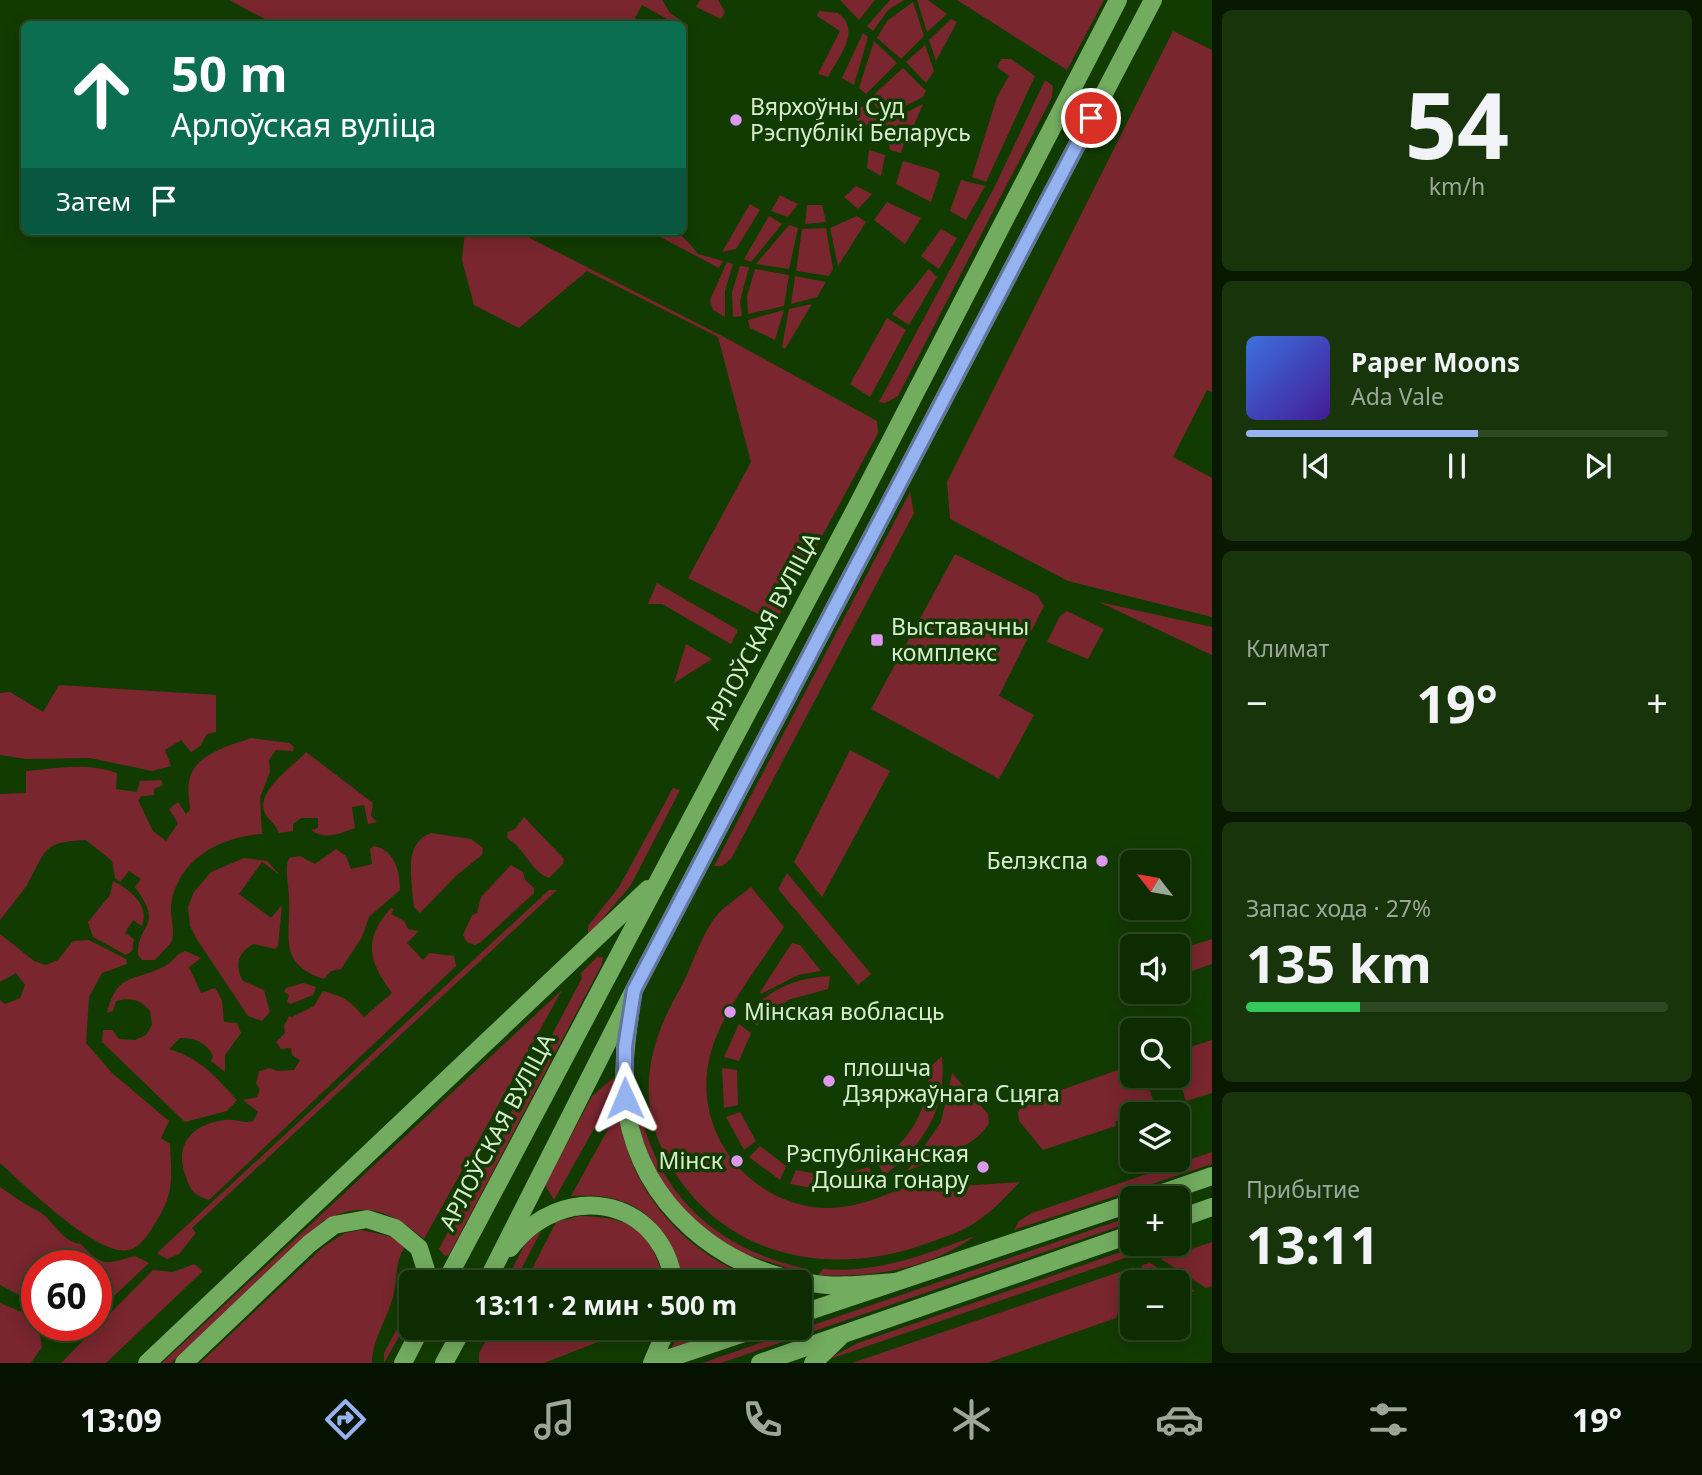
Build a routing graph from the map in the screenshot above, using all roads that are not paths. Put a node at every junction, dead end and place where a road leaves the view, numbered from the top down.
1 (1118, 0) edge
2 (1153, 0) edge
3 (1076, 85) junction
4 (1104, 94) junction
5 (785, 641) junction
6 (811, 656) junction
7 (658, 879) junction
8 (634, 990) junction
9 (1212, 1176) edge
10 (1182, 1186) edge
11 (1120, 1207) edge
12 (1212, 1207) edge
13 (1190, 1215) edge
14 (1120, 1238) edge
15 (426, 1270) edge
16 (452, 1270) edge
17 (492, 1270) edge
18 (494, 1270) edge
19 (671, 1270) edge
20 (895, 1282) junction
21 (812, 1310) edge
22 (844, 1334) junction
23 (415, 1340) edge
24 (457, 1340) edge
25 (662, 1340) edge
26 (723, 1340) edge
27 (448, 1356) edge
28 (147, 1363) edge
29 (184, 1363) edge
30 (403, 1363) edge
31 (653, 1363) edge
32 (760, 1363) edge
33 (813, 1363) edge

1 - 3 main road, АРЛОЎСКАЯ ВУЛІЦА
2 - 4 main road
3 - 4 main road
3 - 5 main road, АРЛОЎСКАЯ ВУЛІЦА
4 - 6 main road
5 - 6 main road
5 - 7 main road, АРЛОЎСКАЯ ВУЛІЦА
6 - 8 main road
7 - 16 main road, АРЛОЎСКАЯ ВУЛІЦА
7 - 28 main road
8 - 17 main road
8 - 20 main road
9 - 10 main road
11 - 20 main road
12 - 13 main road
14 - 22 main road
15 - 29 main road
18 - 19 main road
20 - 21 main road
22 - 32 main road
22 - 33 main road
23 - 30 main road
24 - 27 main road
25 - 31 main road
26 - 31 main road

